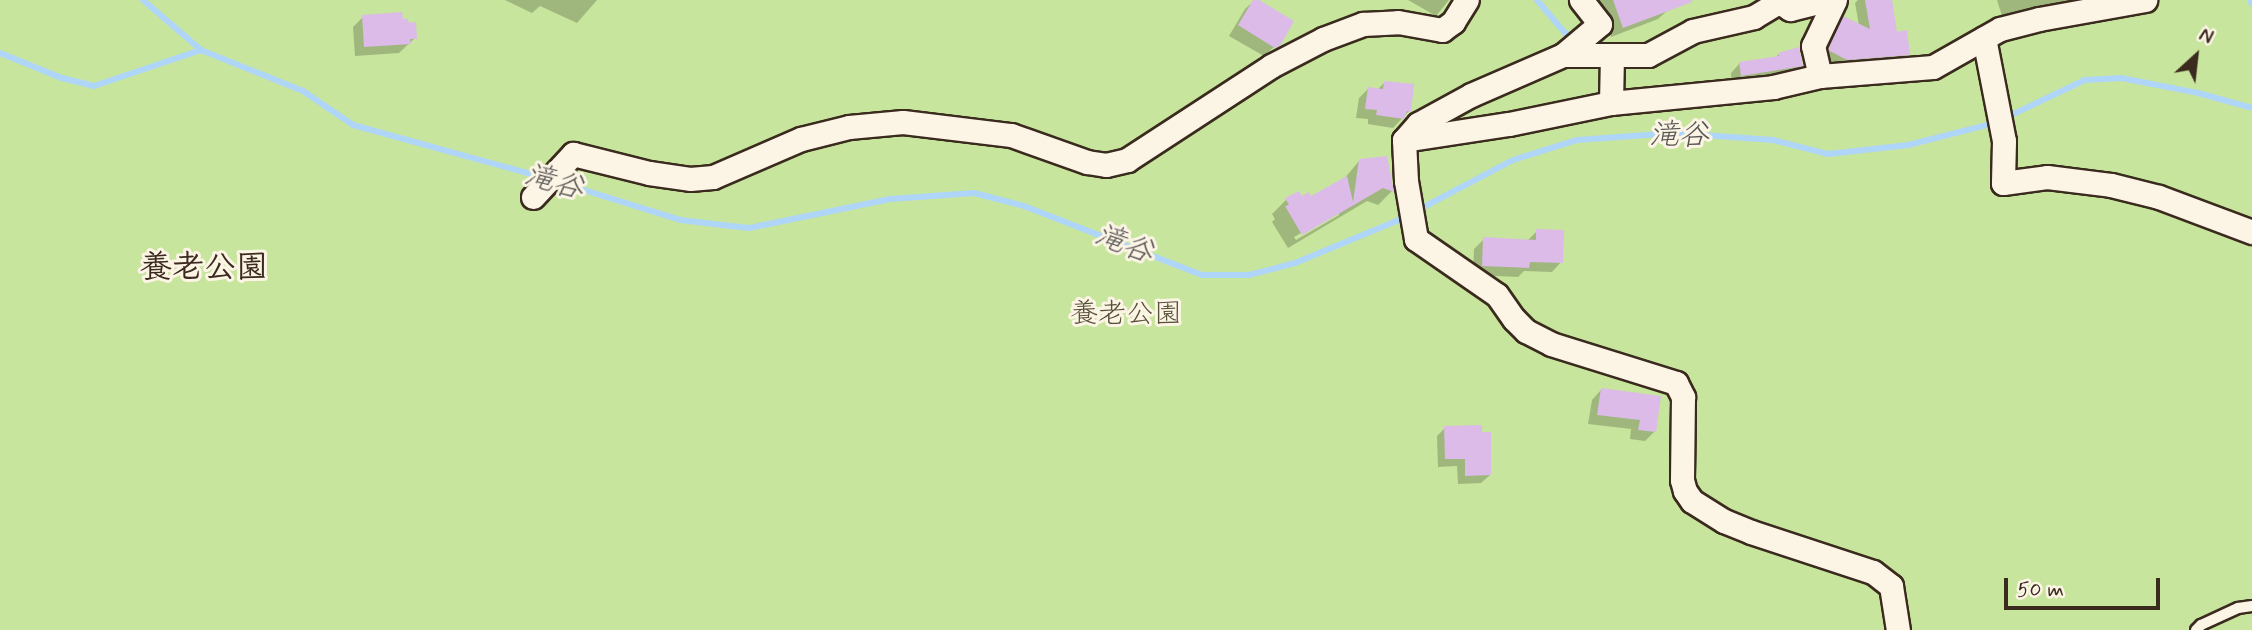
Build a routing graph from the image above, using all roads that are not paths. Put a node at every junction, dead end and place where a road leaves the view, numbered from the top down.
1 (1467, 0) edge
2 (1581, 0) edge
3 (1825, 0) edge
4 (1835, 0) edge
5 (2145, 0) edge
6 (1782, 3) edge
7 (1984, 38) junction
8 (1817, 39) junction
9 (1563, 55) junction
10 (1612, 55) junction
11 (1820, 76) junction
12 (1611, 103) junction
13 (1404, 140) junction
14 (533, 197) dead end
15 (2252, 232) edge
16 (2252, 606) edge
17 (1898, 630) edge
18 (2196, 630) edge

1 - 14 street
2 - 9 street
3 - 6 street
4 - 8 street
5 - 7 street
6 - 8 street
6 - 10 street
7 - 11 street
7 - 15 street
8 - 11 street
9 - 10 street
9 - 13 street
10 - 12 street
11 - 12 street
12 - 13 street
13 - 17 street
16 - 18 lane

